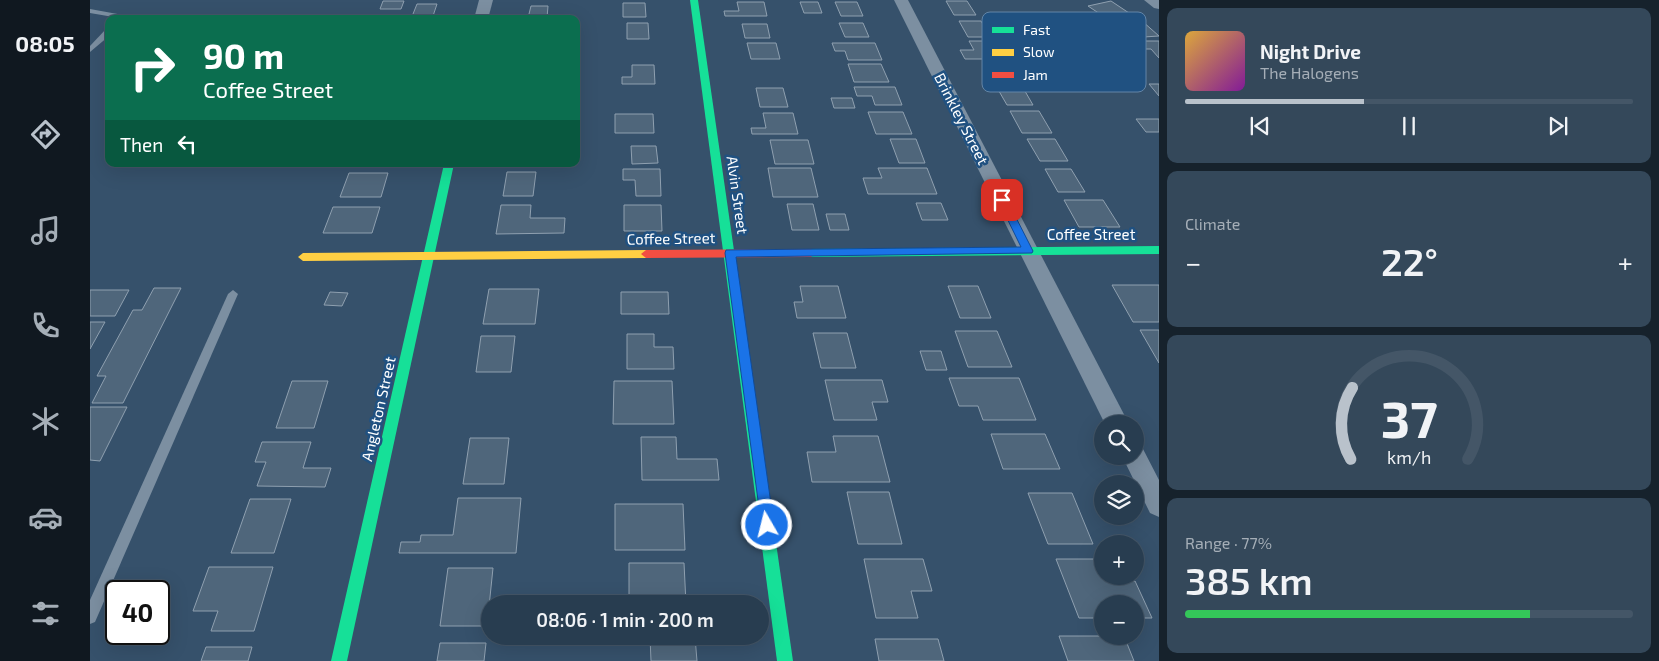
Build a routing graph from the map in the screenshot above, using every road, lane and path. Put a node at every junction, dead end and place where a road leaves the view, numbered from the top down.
1 (486, 0) edge
2 (694, 0) edge
3 (901, 0) edge
4 (1151, 0) edge
5 (1159, 5) edge
6 (90, 11) edge
7 (112, 15) edge
8 (482, 15) edge
9 (105, 35) edge
10 (90, 50) edge
11 (448, 167) edge
12 (1159, 250) edge
13 (1028, 251) junction
14 (730, 253) junction
15 (430, 256) junction
16 (303, 257) dead end
17 (233, 294) dead end
18 (1112, 415) edge
19 (1139, 465) edge
20 (1159, 505) edge
21 (90, 617) edge
22 (339, 661) edge
23 (785, 661) edge

1 - 8 street
2 - 14 street, Alvin Street
3 - 13 street, Brinkley Street
4 - 5 street
6 - 7 lane
9 - 10 lane
11 - 15 street, Angleton Street
12 - 13 street, Coffee Street
13 - 14 street, Coffee Street
13 - 18 street, Brinkley Street
14 - 15 street, Coffee Street
14 - 23 street, Alvin Street
15 - 16 street, Coffee Street
15 - 22 street, Angleton Street
17 - 21 lane
19 - 20 street

